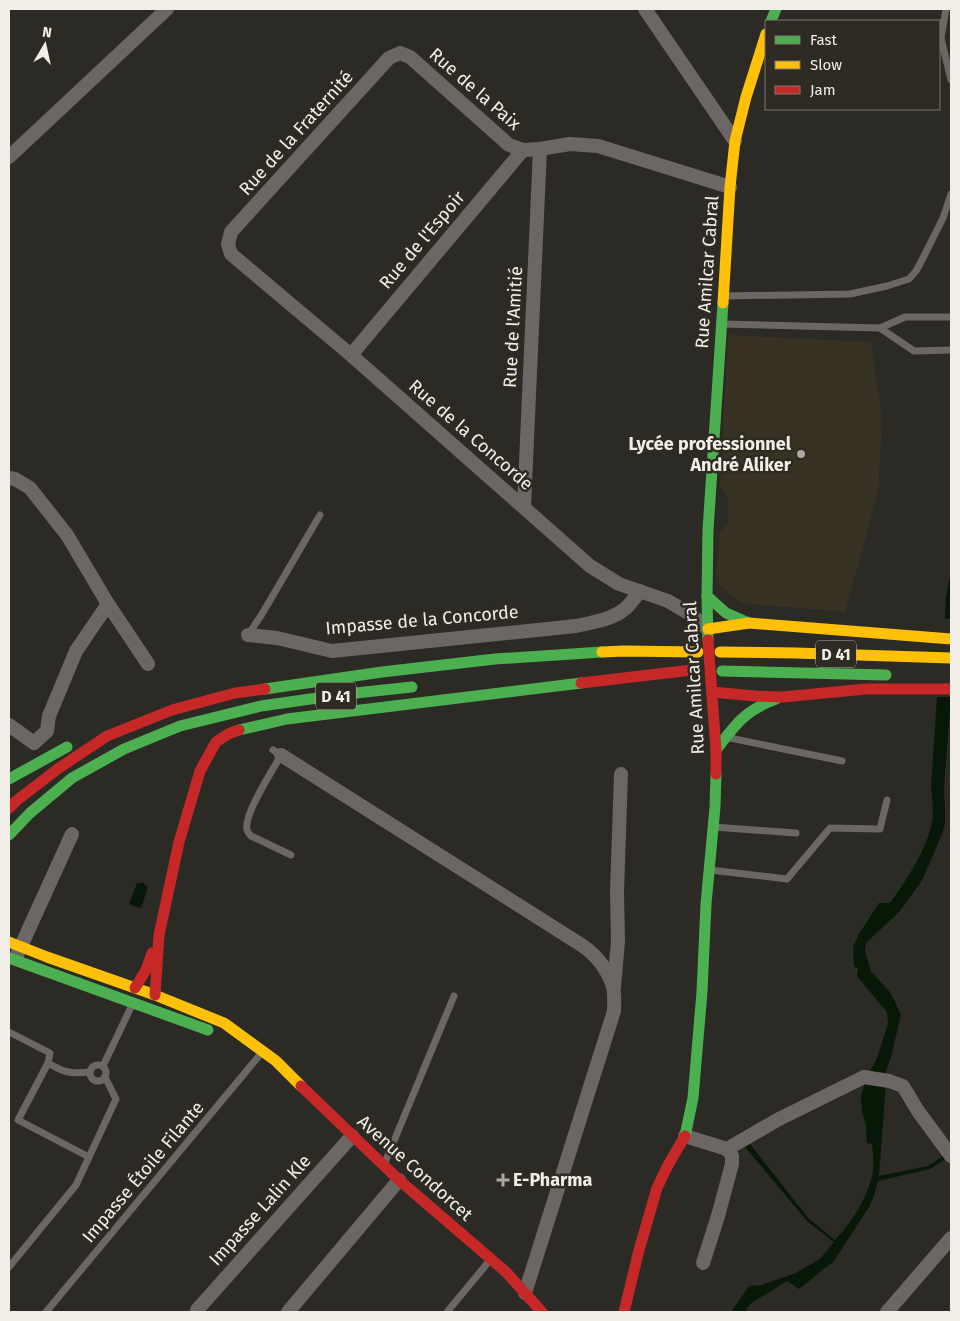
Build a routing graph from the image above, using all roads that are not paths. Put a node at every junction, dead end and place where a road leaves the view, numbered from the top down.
1 (167, 9) edge
2 (645, 9) edge
3 (946, 9) edge
4 (765, 37) edge
5 (400, 53) joint
6 (951, 80) edge
7 (735, 141) junction
8 (523, 150) junction
9 (540, 150) junction
10 (9, 157) edge
11 (730, 187) junction
12 (951, 194) edge
13 (228, 244) joint
14 (724, 296) junction
15 (951, 317) edge
16 (722, 324) junction
17 (880, 328) junction
18 (951, 350) edge
19 (350, 355) junction
20 (9, 478) edge
21 (524, 507) junction
22 (320, 515) dead end
23 (640, 591) junction
24 (707, 596) junction
25 (108, 604) junction
26 (749, 623) junction
27 (248, 634) joint
28 (708, 635) junction
29 (951, 639) edge
30 (698, 652) dead end
31 (720, 652) dead end
32 (951, 658) edge
33 (148, 664) dead end
34 (722, 671) dead end
35 (573, 673) dead end
36 (898, 675) dead end
37 (425, 686) dead end
38 (712, 687) junction
39 (951, 689) edge
40 (235, 693) junction
41 (783, 697) junction
42 (164, 700) dead end
43 (110, 723) dead end
44 (9, 725) edge
45 (95, 731) dead end
46 (726, 737) junction
47 (80, 739) dead end
48 (716, 750) junction
49 (277, 753) joint
50 (842, 761) dead end
51 (621, 774) dead end
52 (9, 779) edge
53 (887, 800) dead end
54 (9, 808) edge
55 (713, 827) junction
56 (796, 833) dead end
57 (72, 834) dead end
58 (9, 835) edge
59 (291, 855) dead end
60 (709, 870) junction
61 (159, 935) junction
62 (15, 945) edge
63 (12, 959) edge
64 (614, 988) junction
65 (134, 995) junction
66 (155, 995) junction
67 (454, 996) dead end
68 (9, 1032) edge
69 (263, 1051) junction
70 (48, 1063) junction
71 (103, 1066) junction
72 (90, 1072) junction
73 (105, 1077) junction
74 (352, 1136) junction
75 (686, 1136) junction
76 (727, 1150) junction
77 (948, 1153) edge
78 (89, 1157) junction
79 (384, 1166) junction
80 (399, 1180) junction
81 (951, 1238) edge
82 (491, 1259) junction
83 (704, 1262) dead end
84 (9, 1267) edge
85 (526, 1293) junction
86 (197, 1310) dead end
87 (46, 1312) edge
88 (288, 1312) edge
89 (447, 1312) edge
90 (541, 1312) edge
91 (624, 1312) edge
92 (887, 1312) edge

1 - 10 street
2 - 7 street
3 - 6 lane
4 - 7 main road, Rue Amilcar Cabral
5 - 8 street, Rue de la Paix
5 - 13 street, Rue de la Fraternité
7 - 11 main road, Rue Amilcar Cabral
8 - 9 street, Rue de la Paix
8 - 19 street, Rue de l'Espoir
9 - 11 street, Rue de la Paix
9 - 21 street, Rue de l'Amitié
11 - 14 main road, Rue Amilcar Cabral
12 - 14 lane
13 - 19 street, Rue de la Concorde
14 - 16 main road, Rue Amilcar Cabral
15 - 17 lane
16 - 17 lane
16 - 24 main road, Rue Amilcar Cabral
17 - 18 lane
19 - 21 street, Rue de la Concorde
20 - 25 street
21 - 23 street, Rue de la Concorde
22 - 27 lane, Impasse de la Concorde
23 - 27 street, Impasse de la Concorde
23 - 28 street, Rue de la Concorde
24 - 26 main road
24 - 28 main road, Rue Amilcar Cabral
25 - 33 street
25 - 44 street
26 - 28 main road
26 - 29 main road
28 - 38 main road, Rue Amilcar Cabral, bridge
30 - 40 main road, D 41
31 - 32 main road, D 41
34 - 36 main road, D 41
35 - 61 main road
37 - 58 main road, D 41
38 - 41 main road
38 - 48 main road, Rue Amilcar Cabral
39 - 41 main road
40 - 42 main road
40 - 54 main road, D 41
41 - 46 main road
43 - 45 main road
46 - 48 main road
46 - 50 lane
47 - 52 main road
48 - 55 main road, Rue Amilcar Cabral
49 - 59 lane
49 - 64 street
51 - 64 street
53 - 60 lane
55 - 56 lane
55 - 60 main road, Rue Amilcar Cabral
57 - 62 street
60 - 75 main road, Rue Amilcar Cabral
61 - 65 main road
61 - 66 main road
62 - 63 street
62 - 65 main road, Avenue Condorcet
63 - 65 main road, Avenue Condorcet
64 - 85 street
65 - 66 street
65 - 69 main road, Avenue Condorcet
65 - 71 lane
66 - 69 main road, Avenue Condorcet
67 - 79 lane
68 - 70 lane
69 - 74 main road, Avenue Condorcet
69 - 87 lane, Impasse Étoile Filante
70 - 72 lane
70 - 78 lane
71 - 72 lane
71 - 73 lane
72 - 73 lane
73 - 78 lane
74 - 79 main road, Avenue Condorcet
74 - 86 street, Impasse Lalin Kle
75 - 76 street
75 - 91 main road, Rue Amilcar Cabral
76 - 77 street
76 - 83 street
78 - 84 lane
79 - 80 main road, Avenue Condorcet
80 - 82 main road, Avenue Condorcet
80 - 88 street
81 - 92 street
82 - 85 main road, Avenue Condorcet
82 - 89 lane
85 - 90 main road, Avenue Condorcet

